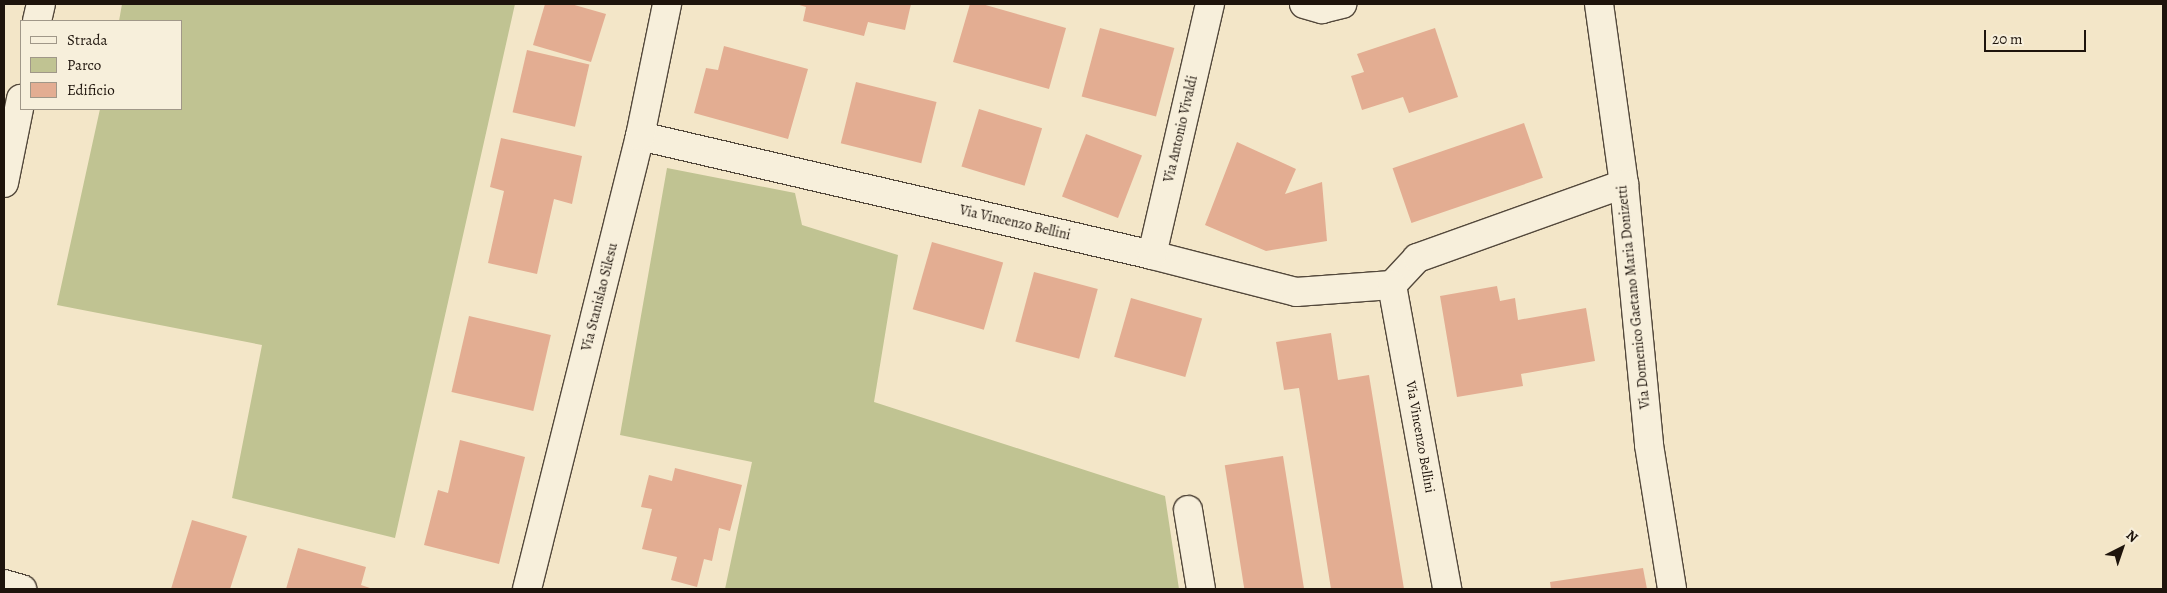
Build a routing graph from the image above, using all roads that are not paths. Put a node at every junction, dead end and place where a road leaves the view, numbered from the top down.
1 (41, 4) edge
2 (666, 4) edge
3 (1210, 4) edge
4 (1304, 4) edge
5 (1342, 4) edge
6 (1599, 4) edge
7 (38, 20) edge
8 (20, 104) edge
9 (640, 136) junction
10 (4, 183) edge
11 (1624, 184) junction
12 (1152, 255) junction
13 (1392, 285) junction
14 (1188, 510) dead end
15 (4, 584) edge
16 (22, 589) edge
17 (527, 589) edge
18 (1201, 589) edge
19 (1447, 589) edge
20 (1672, 589) edge

1 - 7 street
2 - 9 street, Via Stanislao Silesu
3 - 12 street, Via Antonio Vivaldi
4 - 5 street
6 - 11 street, Via Domenico Gaetano Maria Donizetti
8 - 10 street
9 - 12 street, Via Vincenzo Bellini
9 - 17 street, Via Stanislao Silesu
11 - 13 street
11 - 20 street, Via Domenico Gaetano Maria Donizetti
12 - 13 street, Via Vincenzo Bellini
13 - 19 street, Via Vincenzo Bellini
14 - 18 street
15 - 16 street

